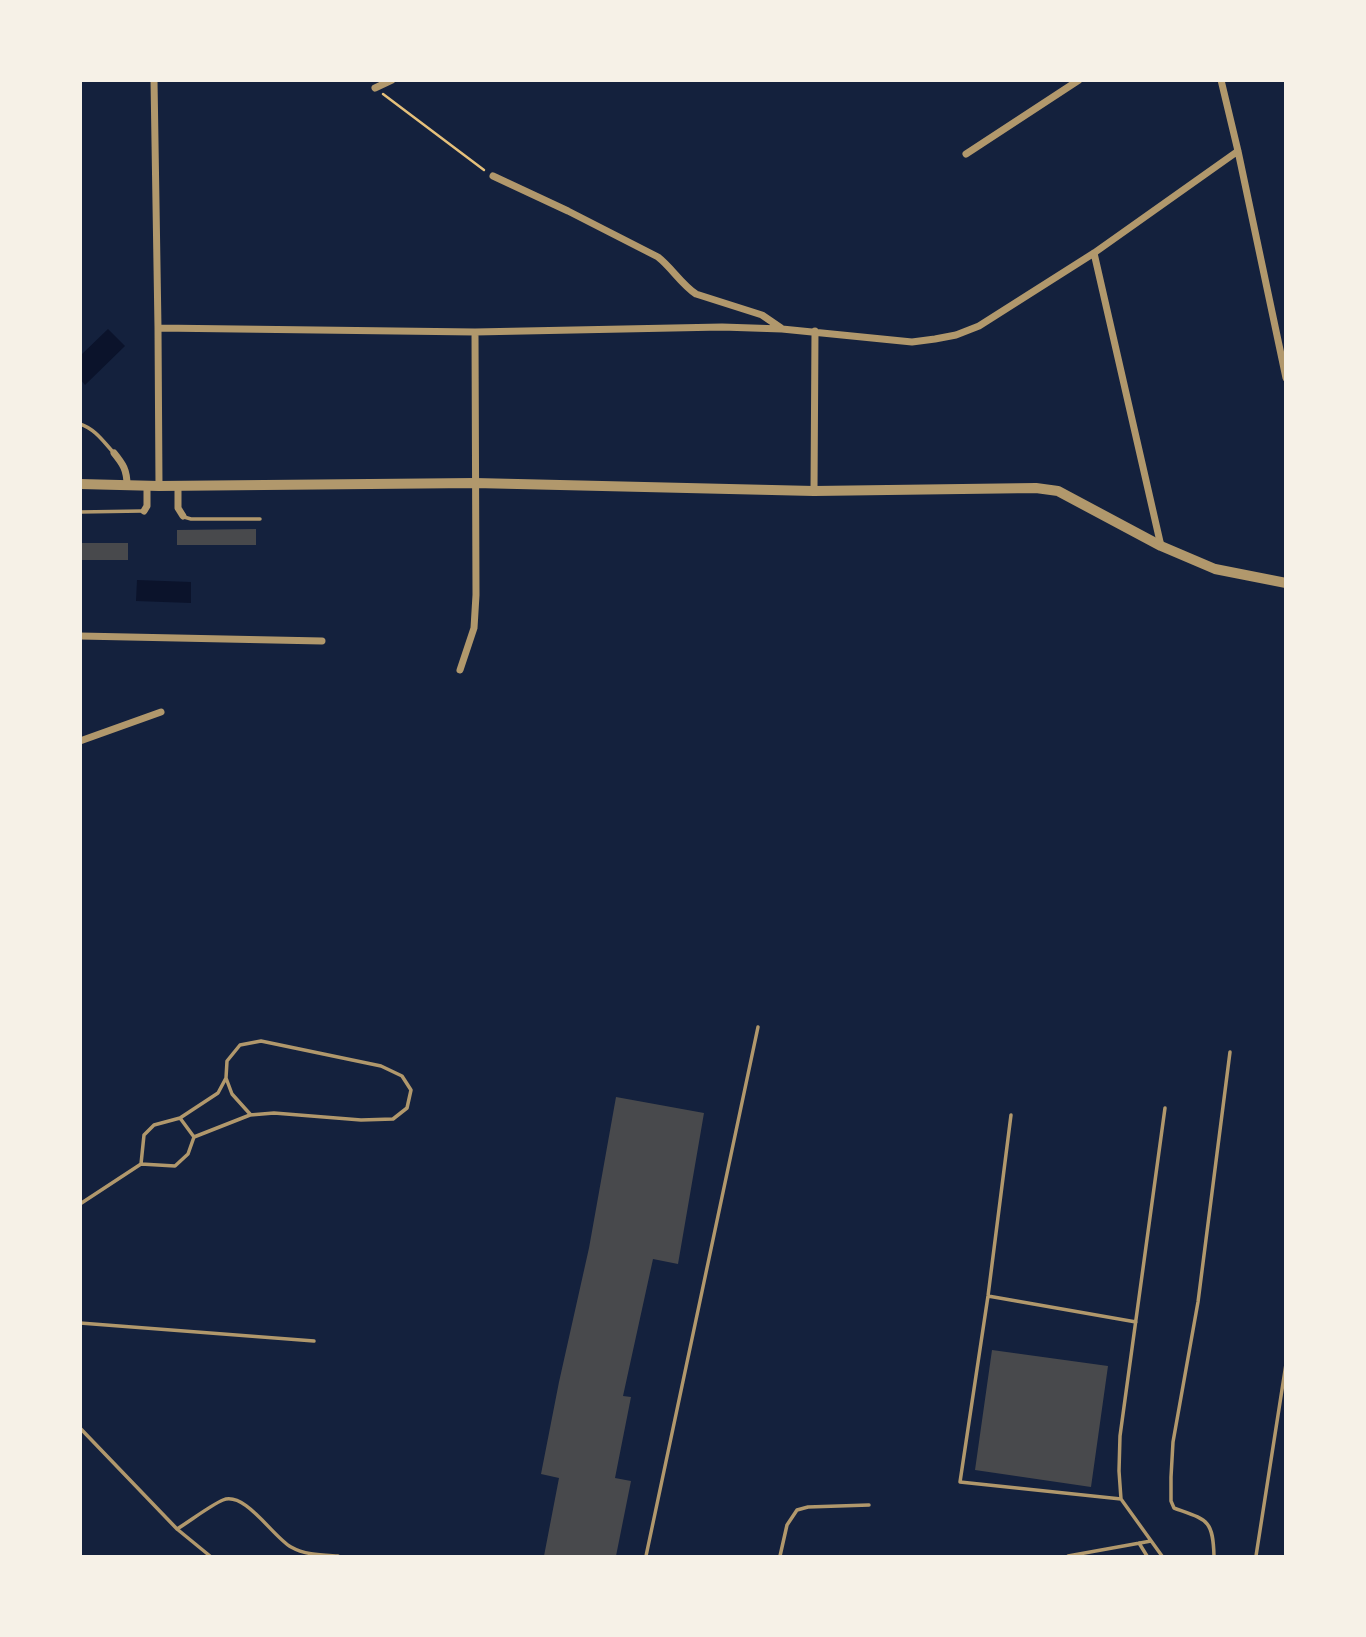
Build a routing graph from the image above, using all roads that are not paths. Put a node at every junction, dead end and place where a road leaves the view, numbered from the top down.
1 (154, 80) edge
2 (392, 80) edge
3 (1079, 80) edge
4 (1221, 80) edge
5 (375, 88) road end
6 (1238, 151) junction
7 (966, 154) dead end
8 (493, 176) road end
9 (1094, 253) junction
10 (158, 328) junction
11 (782, 329) junction
12 (815, 331) junction
13 (475, 332) junction
14 (1286, 378) edge
15 (80, 424) edge
16 (114, 453) joint
17 (475, 483) junction
18 (80, 484) edge
19 (127, 485) junction
20 (178, 485) junction
21 (147, 486) junction
22 (159, 486) junction
23 (814, 491) junction
24 (144, 511) joint
25 (80, 512) edge
26 (183, 516) joint
27 (260, 519) dead end
28 (1161, 546) junction
29 (1286, 583) edge
30 (80, 636) edge
31 (322, 640) dead end
32 (460, 670) dead end
33 (161, 712) dead end
34 (80, 741) edge
35 (758, 1027) dead end
36 (1230, 1052) dead end
37 (226, 1078) junction
38 (1165, 1108) dead end
39 (250, 1115) junction
40 (1011, 1115) dead end
41 (180, 1118) junction
42 (194, 1137) junction
43 (141, 1164) junction
44 (80, 1204) edge
45 (988, 1296) junction
46 (1136, 1322) junction
47 (80, 1323) edge
48 (314, 1341) dead end
49 (1286, 1364) edge
50 (80, 1428) edge
51 (1121, 1499) junction
52 (869, 1505) dead end
53 (177, 1529) junction
54 (1151, 1541) junction
55 (1139, 1543) junction
56 (210, 1556) edge
57 (338, 1556) edge
58 (646, 1556) edge
59 (780, 1556) edge
60 (1068, 1556) edge
61 (1147, 1556) edge
62 (1163, 1556) edge
63 (1213, 1556) edge
64 (1256, 1556) edge

1 - 10 street
2 - 5 street
3 - 7 street
4 - 6 street
6 - 9 street
6 - 14 street
8 - 11 street
9 - 12 street
9 - 28 street
10 - 13 street
10 - 22 street
11 - 12 street
11 - 13 street
12 - 23 street
13 - 17 street
15 - 16 lane
16 - 19 street
17 - 20 street
17 - 23 street
17 - 32 street
18 - 19 street
19 - 21 street
20 - 22 street
20 - 26 street
21 - 22 street
21 - 24 street
23 - 28 street
24 - 25 lane
26 - 27 lane
28 - 29 street
30 - 31 street
33 - 34 street
35 - 58 lane
36 - 63 lane
37 - 39 lane
37 - 39 lane
37 - 41 lane
38 - 46 lane
39 - 42 lane
40 - 45 lane
41 - 42 lane
41 - 43 lane
42 - 43 lane
43 - 44 lane
45 - 46 lane
45 - 51 lane
46 - 51 lane
47 - 48 lane
49 - 64 lane
50 - 53 lane
51 - 54 lane
52 - 59 lane
53 - 56 lane
53 - 57 lane
54 - 55 lane
54 - 62 lane
55 - 60 lane
55 - 61 lane

